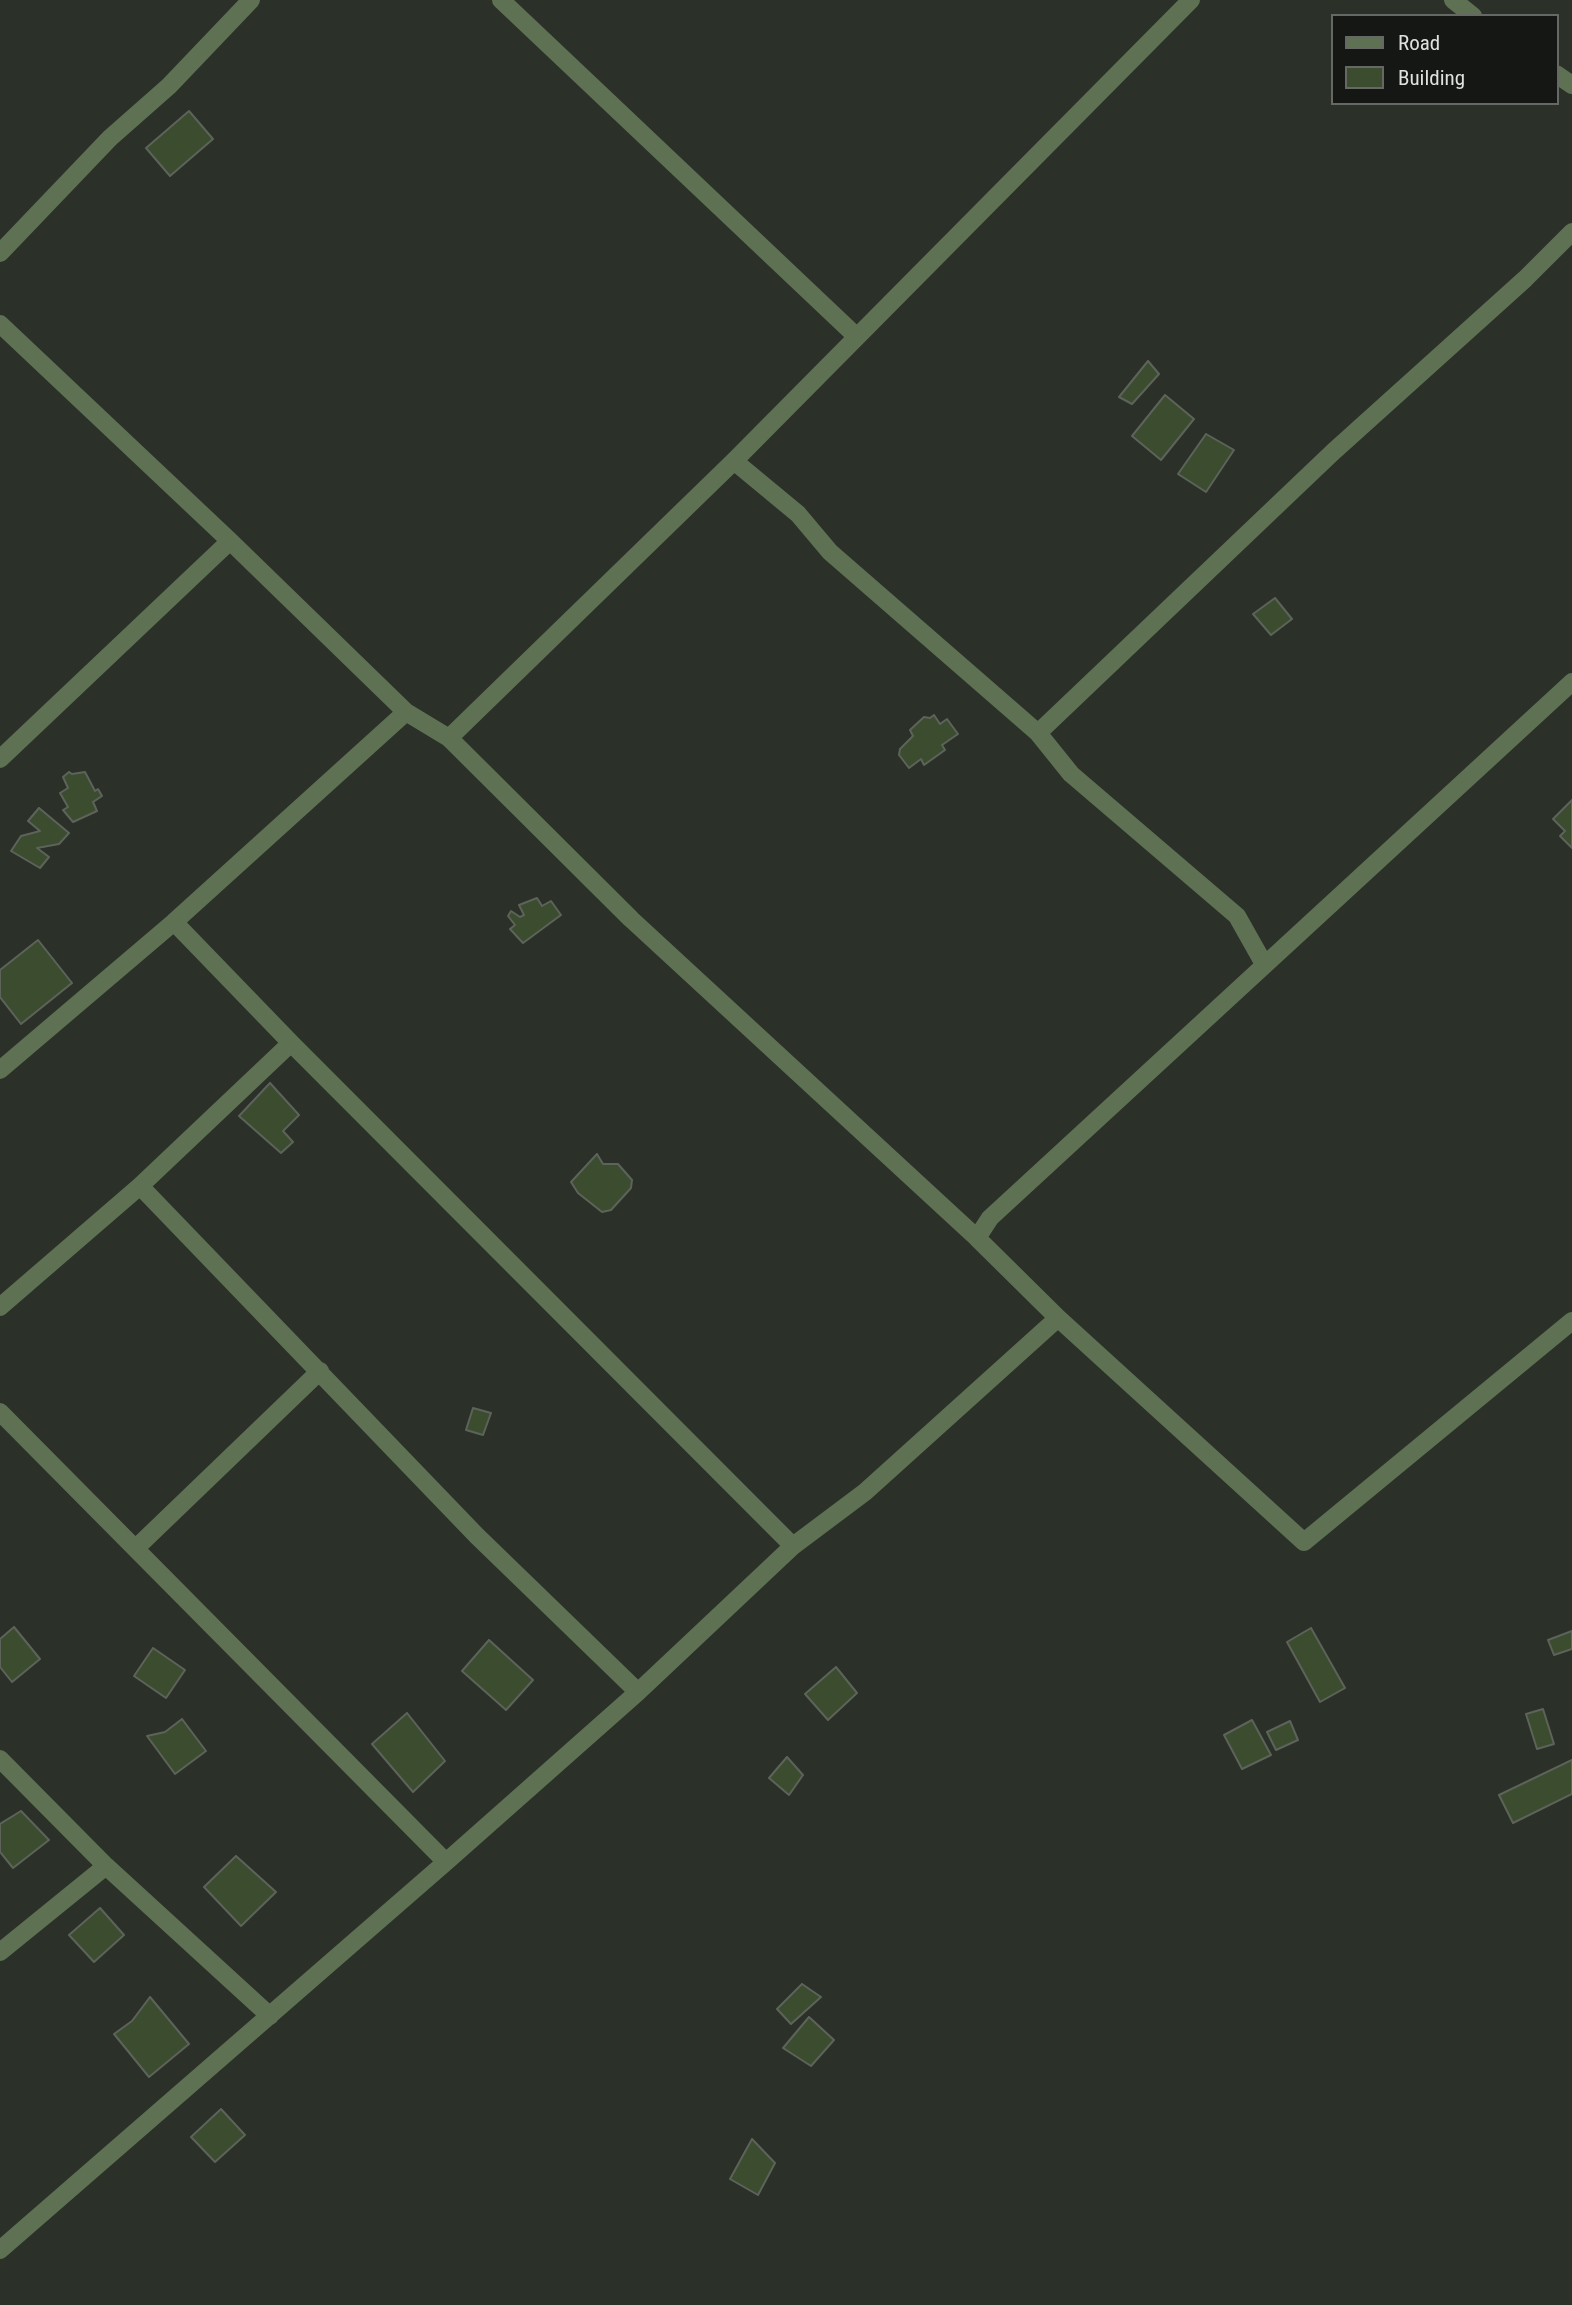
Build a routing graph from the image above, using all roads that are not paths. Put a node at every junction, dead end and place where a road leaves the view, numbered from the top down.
1 (251, 0) edge
2 (501, 0) edge
3 (1191, 0) edge
4 (1453, 0) edge
5 (1470, 14) edge
6 (1572, 232) edge
7 (0, 253) edge
8 (0, 324) edge
9 (856, 336) junction
10 (734, 461) junction
11 (230, 541) junction
12 (1572, 682) edge
13 (406, 712) junction
14 (1038, 733) junction
15 (449, 738) junction
16 (0, 758) edge
17 (174, 922) junction
18 (1264, 964) junction
19 (291, 1043) junction
20 (0, 1070) edge
21 (140, 1186) junction
22 (977, 1238) junction
23 (0, 1307) edge
24 (1058, 1318) junction
25 (1572, 1321) edge
26 (320, 1371) junction
27 (0, 1412) edge
28 (793, 1546) junction
29 (136, 1548) junction
30 (638, 1692) junction
31 (0, 1759) edge
32 (446, 1862) junction
33 (106, 1866) junction
34 (0, 1952) edge
35 (270, 2016) junction
36 (0, 2250) edge

1 - 7 street
2 - 9 street
3 - 9 street
4 - 5 street
6 - 14 street
8 - 11 street
9 - 10 street
10 - 14 street
10 - 15 street
11 - 13 street
11 - 16 street
12 - 18 street
13 - 15 street
13 - 17 street
14 - 18 street
15 - 22 street
17 - 19 street
17 - 20 street
18 - 22 street
19 - 21 street
19 - 28 street
21 - 23 street
21 - 26 street
22 - 24 street
24 - 25 street
24 - 28 street
26 - 29 street
26 - 30 street
27 - 29 street
28 - 30 street
29 - 32 street
30 - 32 street
31 - 33 street
32 - 35 street
33 - 34 street
33 - 35 street
35 - 36 street

